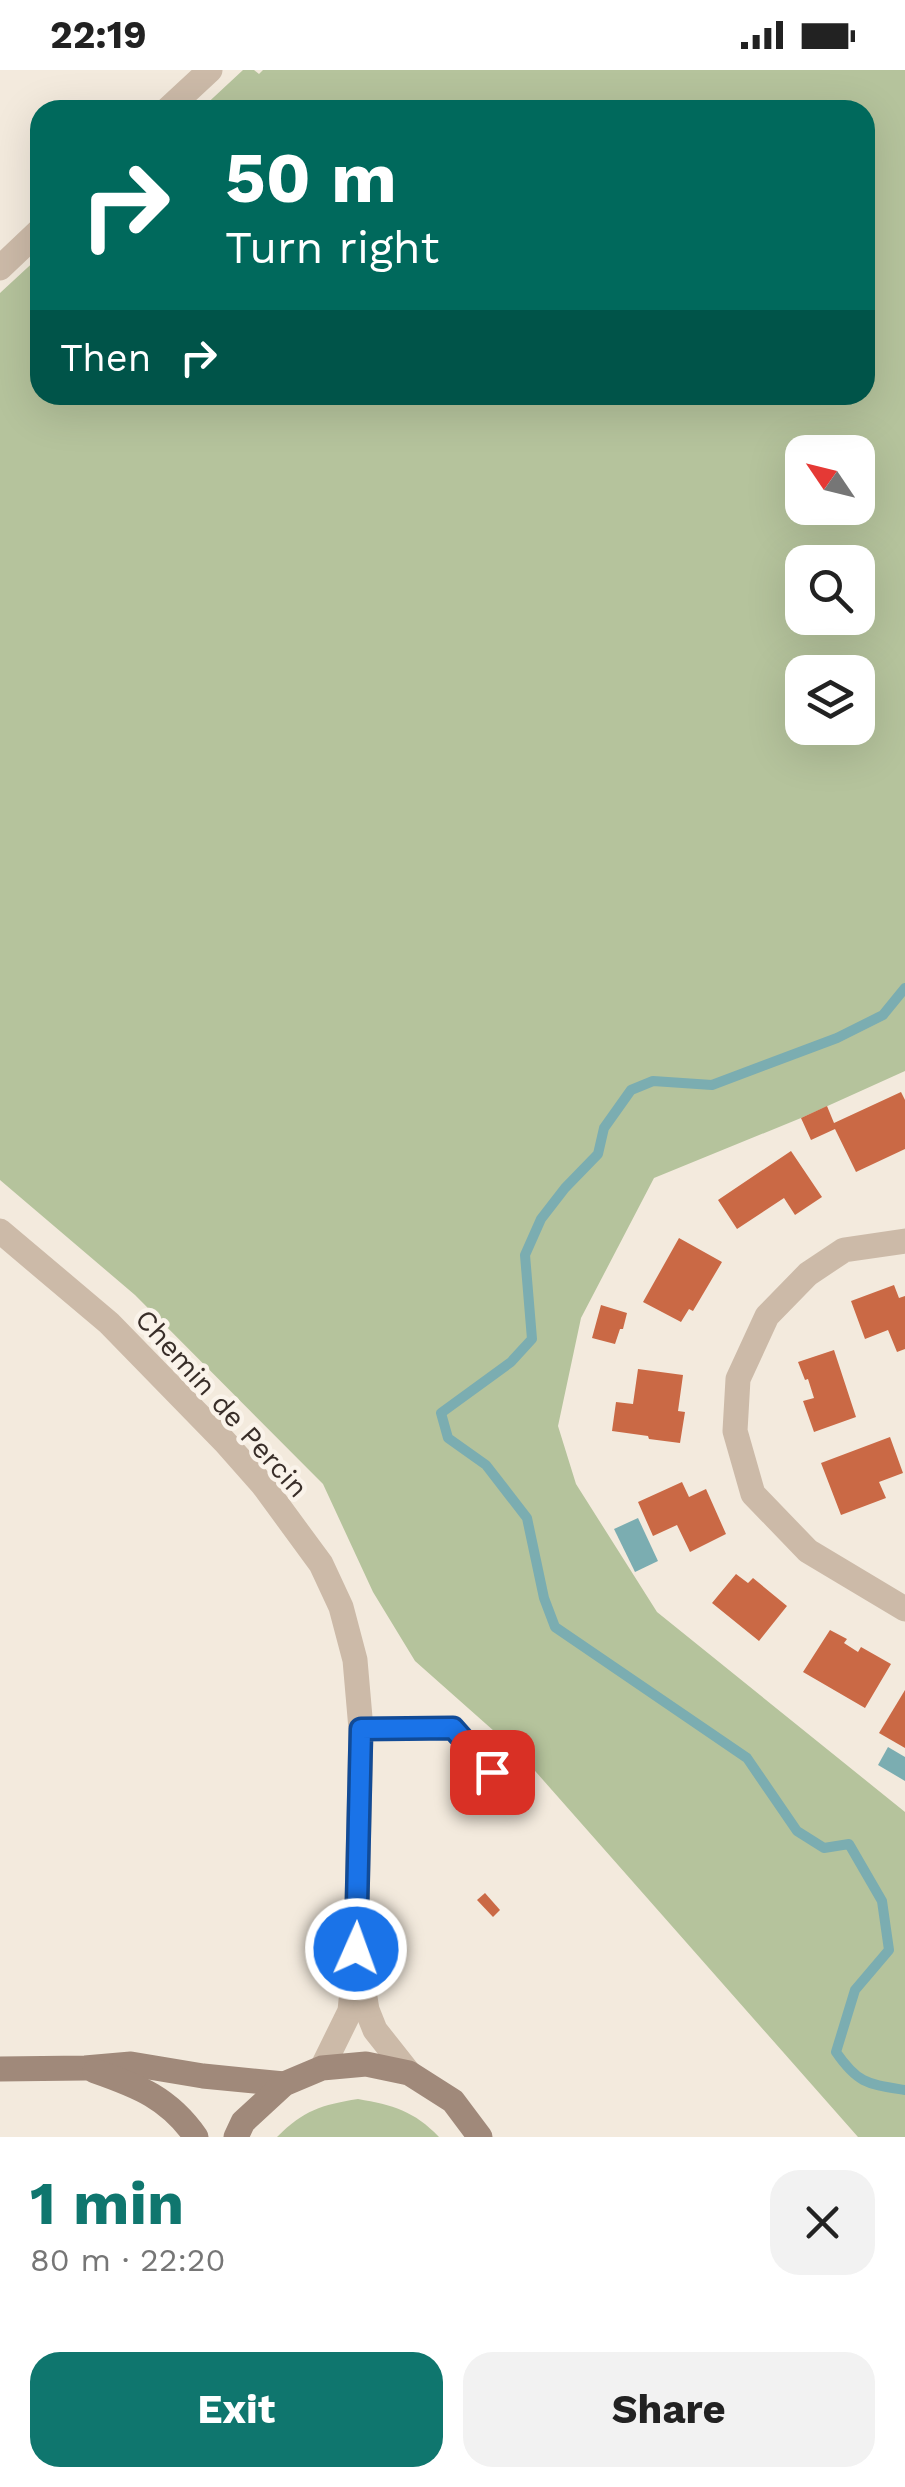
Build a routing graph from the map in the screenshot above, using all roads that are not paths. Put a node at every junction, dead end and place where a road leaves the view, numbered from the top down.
1 (210, 70) edge
2 (178, 100) edge
3 (30, 240) edge
4 (0, 268) edge
5 (0, 1231) edge
6 (905, 1241) edge
7 (905, 1609) edge
8 (361, 1729) junction
9 (492, 1772) dead end
10 (356, 1949) junction
11 (0, 2068) edge
12 (85, 2068) junction
13 (322, 2068) junction
14 (410, 2073) junction
15 (284, 2084) junction
16 (196, 2137) edge
17 (236, 2137) edge
18 (480, 2137) edge

1 - 2 street
3 - 4 street
5 - 8 street, Chemin de Percin
6 - 7 street
8 - 9 lane
8 - 10 street, Chemin de Percin
10 - 13 street, Chemin de Percin
10 - 14 street, Chemin de Percin
11 - 12 main road
12 - 15 main road
12 - 16 main road
13 - 14 main road
13 - 15 main road
14 - 18 main road
15 - 17 main road

